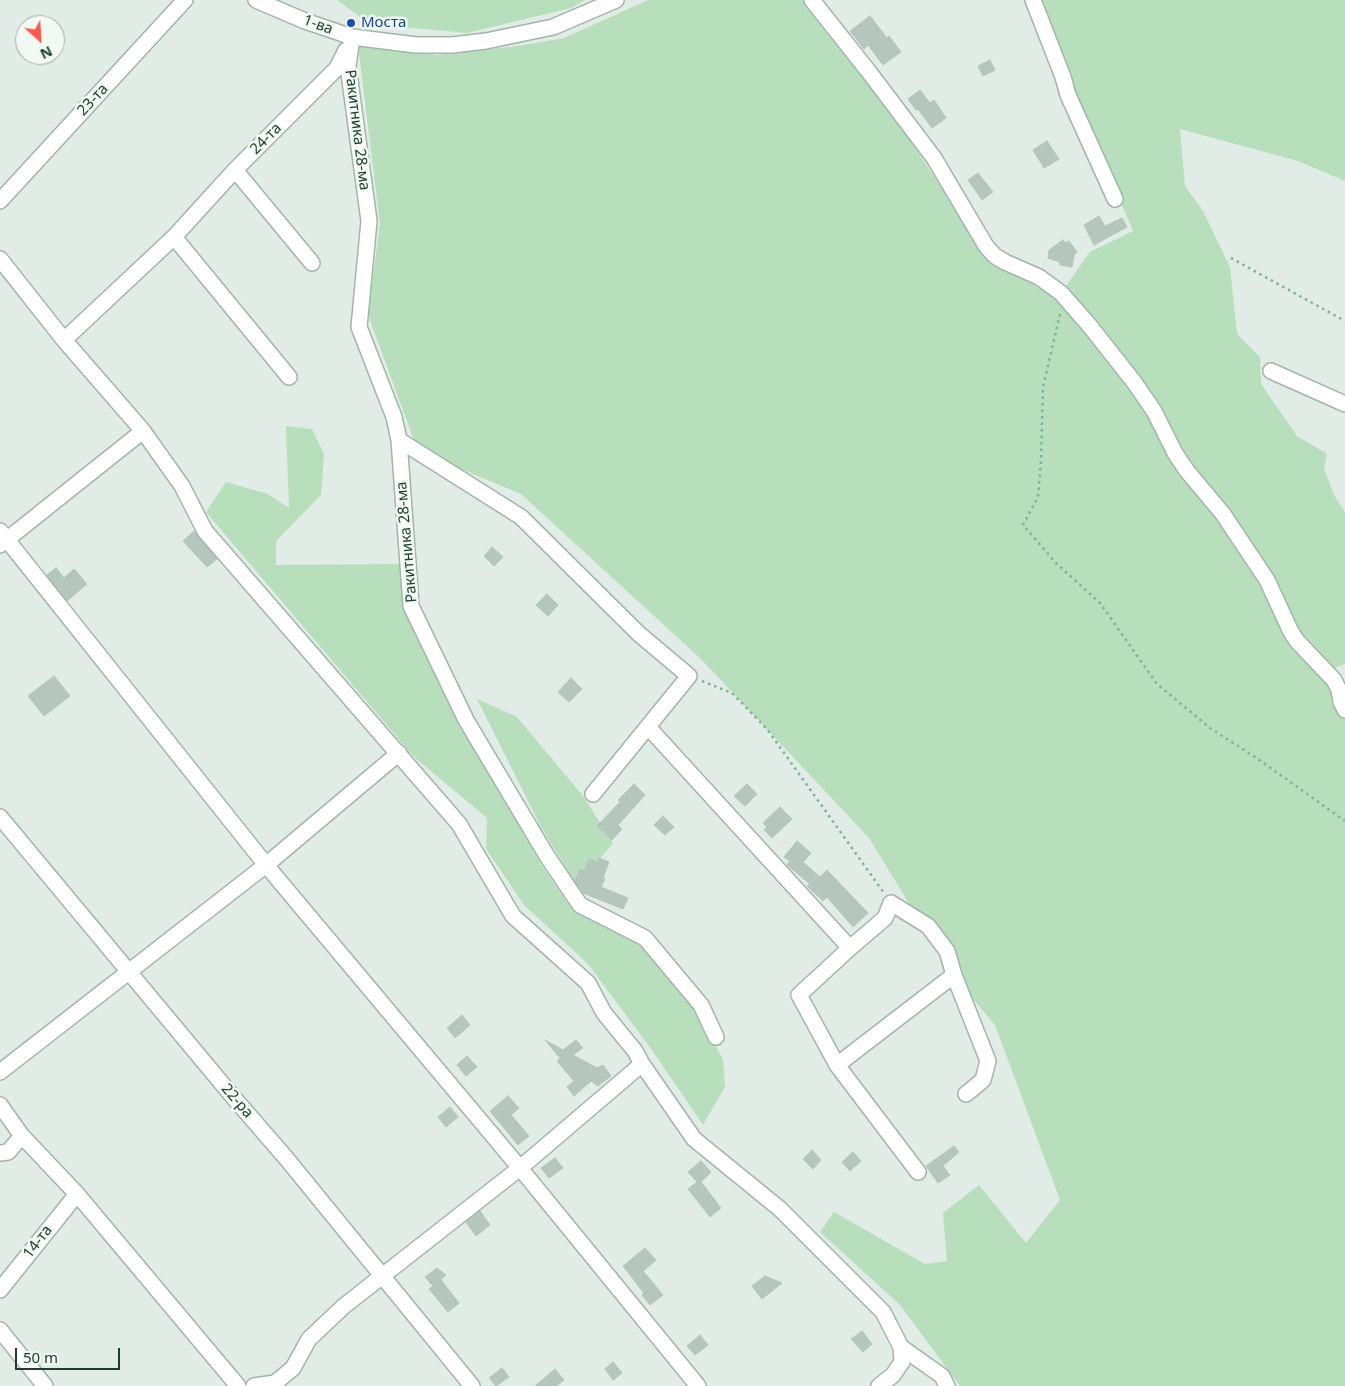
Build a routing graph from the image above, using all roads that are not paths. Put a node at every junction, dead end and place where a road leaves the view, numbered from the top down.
1 (185, 0) edge
2 (256, 0) edge
3 (616, 0) edge
4 (812, 0) edge
5 (1033, 0) edge
6 (352, 37) junction
7 (235, 170) junction
8 (1115, 200) dead end
9 (0, 201) edge
10 (174, 237) junction
11 (0, 259) edge
12 (312, 263) dead end
13 (64, 340) junction
14 (1271, 371) dead end
15 (289, 377) dead end
16 (1345, 404) edge
17 (143, 431) junction
18 (399, 440) junction
19 (2, 539) edge
20 (1345, 710) edge
21 (648, 728) junction
22 (399, 753) junction
23 (593, 794) dead end
24 (0, 817) edge
25 (266, 865) junction
26 (850, 948) junction
27 (129, 972) junction
28 (954, 975) junction
29 (716, 1037) dead end
30 (642, 1064) junction
31 (837, 1065) junction
32 (0, 1072) edge
33 (966, 1094) dead end
34 (0, 1105) edge
35 (22, 1136) junction
36 (0, 1153) edge
37 (520, 1168) junction
38 (918, 1172) dead end
39 (77, 1194) junction
40 (382, 1276) junction
41 (0, 1290) edge
42 (0, 1330) edge
43 (901, 1347) junction
44 (45, 1386) edge
45 (238, 1386) edge
46 (254, 1386) edge
47 (472, 1386) edge
48 (698, 1386) edge
49 (879, 1386) edge
50 (947, 1386) edge

1 - 9 street, 23-та
2 - 6 street, 1-ва
3 - 6 street, 1-ва
4 - 20 street
5 - 8 street
6 - 7 street, 24-та
6 - 18 street, Ракитника 28-ма
7 - 10 street, 24-та
7 - 12 street
10 - 13 street, 24-та
10 - 15 street
11 - 13 street
13 - 17 street
14 - 16 street
17 - 19 street
17 - 22 street
18 - 21 street
18 - 29 street, Ракитника 28-ма
19 - 25 street
21 - 23 street
21 - 26 street
22 - 25 street
22 - 30 street
24 - 27 street, 22-ра
25 - 27 street
25 - 37 street
26 - 28 street
26 - 31 street
27 - 32 street
27 - 40 street, 22-ра
28 - 31 street
28 - 33 street
30 - 37 street
30 - 43 street
31 - 38 street
34 - 35 street
35 - 36 street
35 - 39 street
37 - 40 street
37 - 48 street
39 - 41 street, 14-та
39 - 45 street
40 - 46 street
40 - 47 street, 22-ра
42 - 44 street
43 - 49 street
43 - 50 street

